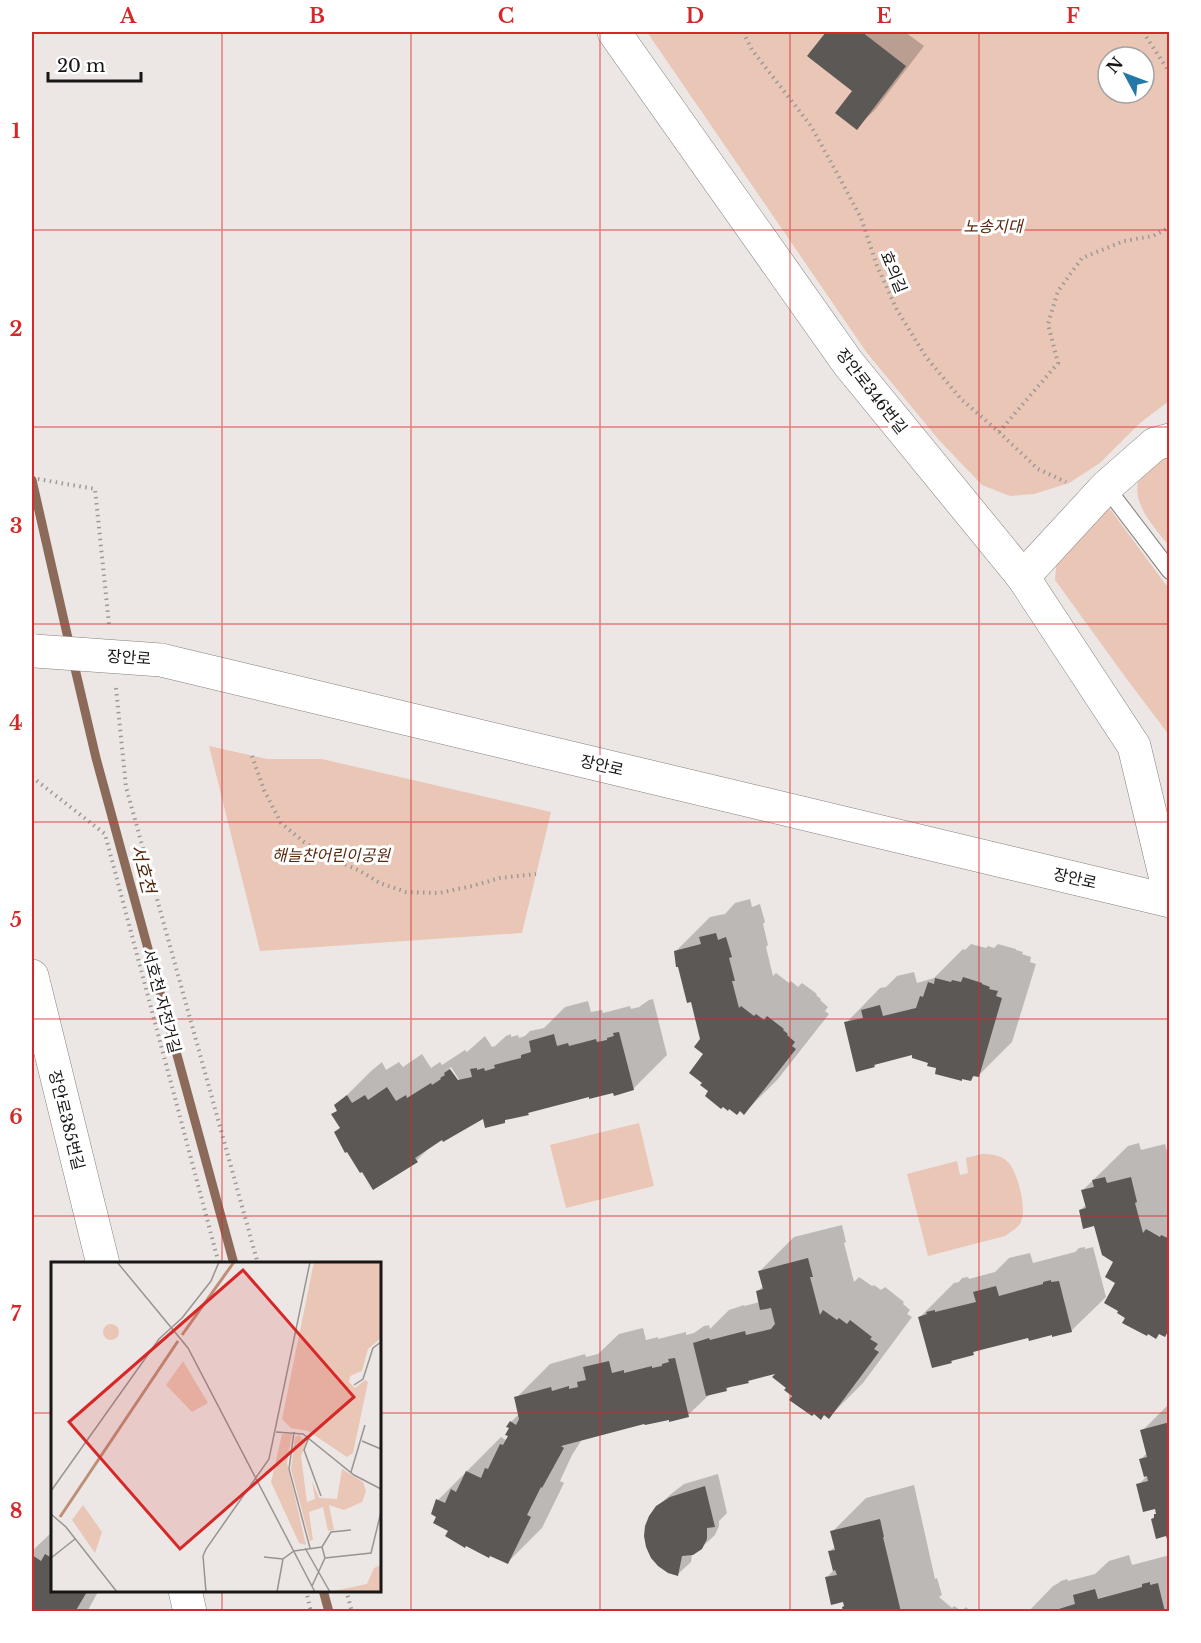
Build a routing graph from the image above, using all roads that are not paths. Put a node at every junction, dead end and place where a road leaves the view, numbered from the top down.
1 (614, 32) edge
2 (1170, 440) edge
3 (1106, 487) junction
4 (1170, 571) edge
5 (1023, 577) junction
6 (33, 651) edge
7 (1170, 896) edge
8 (1170, 901) edge
9 (32, 976) edge
10 (103, 1262) edge
11 (185, 1592) edge
12 (190, 1611) edge

1 - 5 street, 장안로346번길
2 - 3 street
3 - 4 lane
3 - 5 street
5 - 7 street
6 - 8 street, 장안로, bridge
9 - 10 street, 장안로385번길
11 - 12 street

